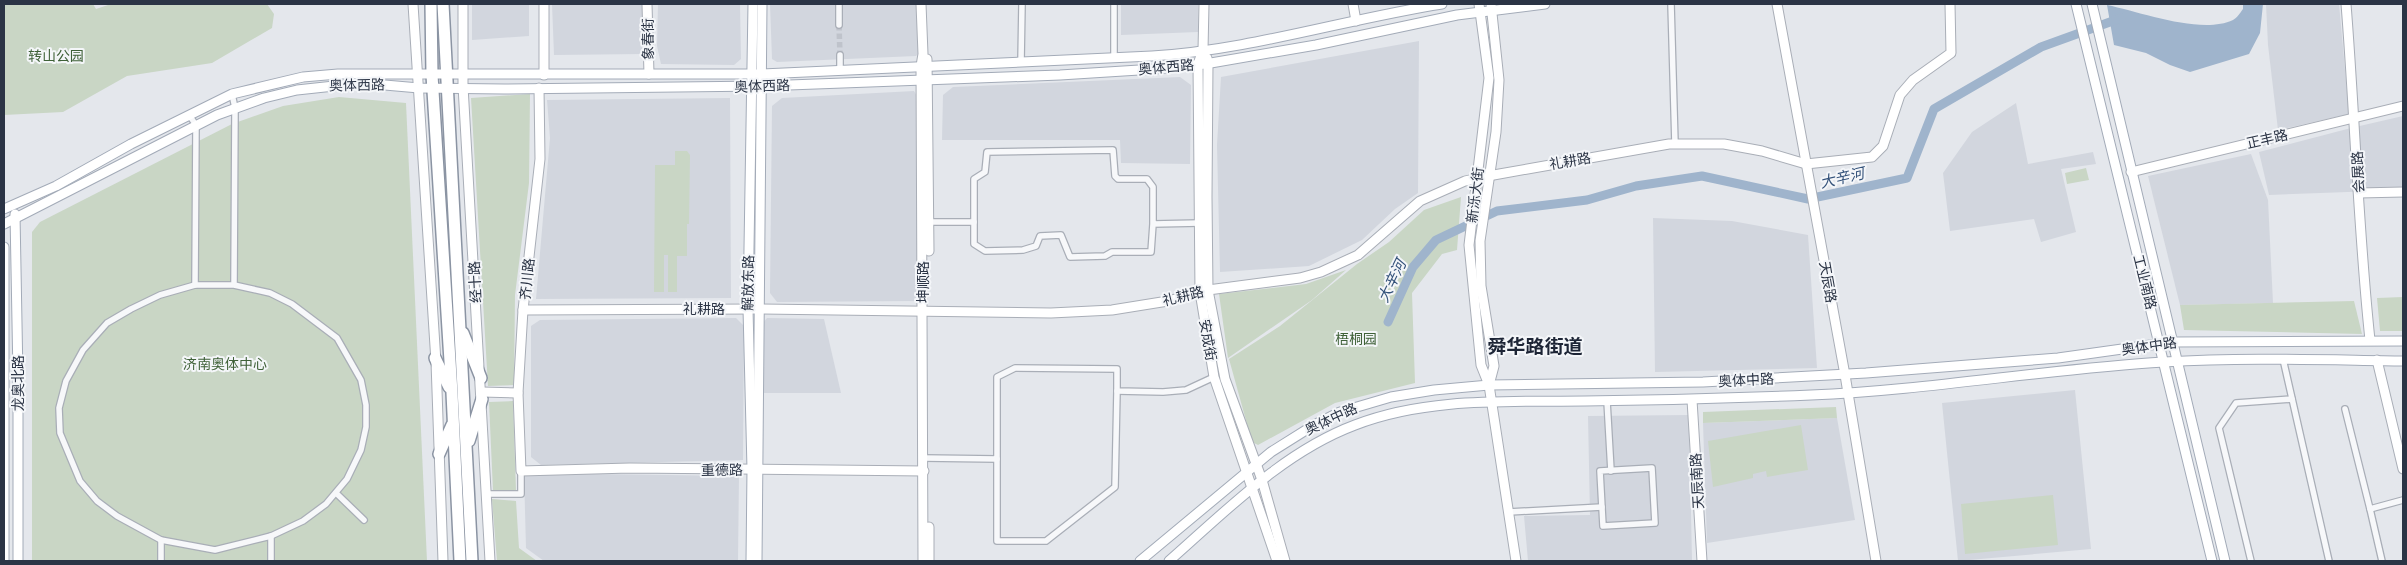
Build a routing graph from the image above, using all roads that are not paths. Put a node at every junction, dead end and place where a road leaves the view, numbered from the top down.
1 (413, 4) edge
2 (431, 4) edge
3 (463, 4) edge
4 (544, 4) edge
5 (648, 4) edge
6 (753, 4) edge
7 (762, 4) edge
8 (839, 4) edge
9 (921, 4) edge
10 (925, 4) edge
11 (1022, 4) edge
12 (1114, 4) edge
13 (1204, 4) edge
14 (1353, 4) edge
15 (1442, 4) edge
16 (1545, 4) edge
17 (1671, 4) edge
18 (1777, 4) edge
19 (1950, 4) edge
20 (2346, 4) edge
21 (444, 6) edge
22 (2093, 6) edge
23 (1491, 7) edge
24 (2077, 7) edge
25 (1480, 8) edge
26 (1356, 21) junction
27 (839, 25) tunnel mouth
28 (1203, 50) junction
29 (840, 55) tunnel mouth
30 (1114, 57) junction
31 (1022, 61) junction
32 (1208, 63) junction
33 (1198, 64) junction
34 (924, 66) junction
35 (840, 70) junction
36 (465, 74) junction
37 (544, 74) junction
38 (648, 74) junction
39 (752, 74) junction
40 (762, 74) junction
41 (418, 75) junction
42 (432, 75) junction
43 (445, 75) junction
44 (925, 80) junction
45 (463, 86) junction
46 (757, 86) junction
47 (432, 87) junction
48 (446, 87) junction
49 (419, 88) junction
50 (539, 88) junction
51 (232, 94) junction
52 (2403, 106) edge
53 (235, 108) junction
54 (189, 115) junction
55 (2355, 118) junction
56 (196, 125) junction
57 (1675, 144) junction
58 (1806, 164) junction
59 (2131, 172) junction
60 (1488, 176) junction
61 (1476, 179) junction
62 (2403, 192) edge
63 (2359, 194) junction
64 (8, 208) edge
65 (16, 218) junction
66 (929, 222) junction
67 (974, 222) junction
68 (1200, 223) junction
69 (4, 224) edge
70 (1153, 224) junction
71 (4, 247) edge
72 (195, 285) junction
73 (234, 285) junction
74 (1204, 291) junction
75 (748, 309) junction
76 (758, 309) junction
77 (523, 310) junction
78 (926, 311) junction
79 (460, 325) junction
80 (2370, 340) junction
81 (2403, 341) edge
82 (2172, 342) junction
83 (2160, 345) junction
84 (435, 358) junction
85 (2283, 359) junction
86 (2377, 360) junction
87 (2176, 361) junction
88 (2403, 361) edge
89 (2164, 362) junction
90 (1845, 374) junction
91 (1214, 377) junction
92 (481, 378) junction
93 (1489, 385) junction
94 (1117, 391) junction
95 (452, 393) junction
96 (518, 393) junction
97 (1848, 394) junction
98 (482, 396) junction
99 (2292, 399) junction
100 (1692, 400) junction
101 (1607, 401) junction
102 (1491, 402) junction
103 (2345, 409) dead end
104 (454, 421) junction
105 (4, 440) edge
106 (19, 440) junction
107 (466, 450) junction
108 (439, 454) junction
109 (926, 458) junction
110 (997, 459) junction
111 (1256, 466) junction
112 (755, 469) junction
113 (2403, 469) edge
114 (1611, 470) junction
115 (521, 471) junction
116 (924, 471) junction
117 (1246, 472) junction
118 (1262, 480) junction
119 (1253, 489) junction
120 (336, 493) junction
121 (487, 494) junction
122 (2403, 500) edge
123 (1602, 507) junction
124 (2370, 509) junction
125 (1509, 512) junction
126 (364, 520) dead end
127 (271, 536) junction
128 (161, 540) junction
129 (4, 561) edge
130 (18, 561) edge
131 (161, 561) edge
132 (271, 561) edge
133 (443, 561) edge
134 (460, 561) edge
135 (472, 561) edge
136 (490, 561) edge
137 (751, 561) edge
138 (757, 561) edge
139 (923, 561) edge
140 (930, 561) edge
141 (1140, 561) edge
142 (1169, 561) edge
143 (1277, 561) edge
144 (1285, 561) edge
145 (1516, 561) edge
146 (1702, 561) edge
147 (1876, 561) edge
148 (2212, 561) edge
149 (2225, 561) edge
150 (2251, 561) edge
151 (2329, 561) edge
152 (2382, 561) edge

1 - 41 main road
2 - 42 highway
3 - 36 main road, 经十路
4 - 37 main road
5 - 38 main road, 象春街
6 - 39 main road, 解放东路
7 - 40 main road, 解放东路
8 - 27 street
9 - 34 main road, 坤顺路
10 - 34 main road, 坤顺路
11 - 31 street
12 - 30 street
13 - 28 main road, 安成街
14 - 26 main road
15 - 26 main road, 奥体西路
16 - 23 main road, 奥体西路
17 - 57 street
18 - 58 main road, 天辰路
19 - 58 main road
20 - 55 main road, 会展路
21 - 43 highway
22 - 59 main road, 工业南路
23 - 25 main road, 奥体西路
23 - 60 main road, 新泺大街
24 - 83 main road, 工业南路
25 - 32 main road, 奥体西路
25 - 61 main road, 新泺大街
26 - 28 main road, 奥体西路
28 - 30 main road, 奥体西路
28 - 32 main road, 安成街
28 - 33 main road, 安成街
29 - 35 street
30 - 31 main road, 奥体西路
31 - 34 main road, 奥体西路
32 - 33 main road, 奥体西路
32 - 74 main road, 安成街
33 - 44 main road, 奥体西路
33 - 68 main road, 安成街
34 - 35 main road, 奥体西路
34 - 44 main road, 坤顺路
35 - 40 main road, 奥体西路
36 - 37 main road, 奥体西路
36 - 43 main road, 奥体西路
36 - 45 main road, 经十路
37 - 38 main road, 奥体西路
38 - 39 main road, 奥体西路
39 - 40 main road, 奥体西路
39 - 46 main road, 解放东路
40 - 46 main road, 解放东路
41 - 42 main road, 奥体西路
41 - 49 main road
41 - 51 main road, 奥体西路
42 - 43 main road, 奥体西路
42 - 47 highway
43 - 48 highway, 经十路
44 - 46 main road, 奥体西路
44 - 66 main road, 坤顺路
44 - 78 main road, 坤顺路
45 - 48 main road, 奥体西路
45 - 50 main road, 奥体西路
45 - 92 main road, 经十路
46 - 50 main road, 奥体西路
46 - 75 main road, 解放东路
46 - 76 main road, 解放东路
47 - 48 main road, 奥体西路
47 - 49 main road, 奥体西路
47 - 95 highway
48 - 79 highway, 经十路
49 - 53 main road, 奥体西路
49 - 84 main road
50 - 77 main road, 齐川路
51 - 53 street
51 - 54 main road, 奥体西路
52 - 55 main road, 正丰路
53 - 56 main road, 奥体西路
53 - 73 street
54 - 56 street
54 - 64 main road, 奥体西路
55 - 59 main road, 正丰路
55 - 63 main road, 会展路
56 - 65 main road, 奥体西路
56 - 72 street
57 - 58 main road, 礼耕路
57 - 60 main road, 礼耕路
58 - 90 main road, 天辰路
59 - 82 main road, 工业南路
60 - 61 main road, 礼耕路
60 - 93 main road, 新泺大街
61 - 74 main road, 礼耕路
61 - 93 main road, 新泺大街
62 - 63 main road
63 - 80 main road, 会展路
64 - 65 main road, 龙奥北路
65 - 69 main road, 奥体西路
65 - 106 main road, 龙奥北路
66 - 67 street
66 - 78 main road, 坤顺路
67 - 70 street
67 - 70 street
68 - 70 street
68 - 74 main road, 安成街
71 - 105 main road, 龙奥北路
72 - 73 street
72 - 128 street
73 - 120 street
74 - 78 main road, 礼耕路
74 - 91 main road, 安成街
74 - 111 main road, 安成街
75 - 76 main road, 礼耕路
75 - 77 main road, 礼耕路
75 - 112 main road, 解放东路
76 - 78 main road, 礼耕路
76 - 112 main road, 解放东路
77 - 96 main road, 齐川路
78 - 109 main road, 坤顺路
79 - 92 highway
79 - 107 highway, 经十路
80 - 81 main road, 奥体中路
80 - 82 main road, 奥体中路
82 - 83 main road, 奥体中路
82 - 87 main road, 工业南路
83 - 89 main road, 工业南路
83 - 90 main road, 奥体中路
84 - 95 highway
84 - 108 main road
85 - 86 main road, 奥体中路
85 - 87 main road, 奥体中路
85 - 99 street
86 - 88 main road, 奥体中路
86 - 113 main road
87 - 89 main road, 奥体中路
87 - 149 main road, 工业南路
89 - 97 main road, 奥体中路
89 - 148 main road, 工业南路
90 - 93 main road, 奥体中路
90 - 97 main road, 天辰路
91 - 94 street
91 - 117 main road, 安成街
92 - 98 main road, 经十路
93 - 102 main road, 新泺大街
93 - 111 main road, 奥体中路
94 - 110 street
94 - 110 street
95 - 104 highway
96 - 98 main road
96 - 115 main road, 齐川路
97 - 100 main road, 奥体中路
97 - 147 main road, 天辰路
98 - 107 highway
98 - 121 main road, 经十路
99 - 150 street
99 - 151 street
100 - 101 main road, 奥体中路
100 - 146 main road, 天辰南路
101 - 102 main road, 奥体中路
101 - 114 street
102 - 118 main road, 奥体中路
102 - 125 main road, 新泺大街
103 - 124 street
104 - 108 highway
104 - 134 highway
105 - 106 main road
105 - 129 main road, 龙奥北路
106 - 130 main road, 龙奥北路
107 - 135 highway, 经十路
108 - 133 main road
109 - 110 street
109 - 116 main road, 坤顺路
109 - 140 main road, 坤顺路
111 - 117 main road, 奥体中路
111 - 118 main road
112 - 115 main road, 重德路
112 - 116 main road, 重德路
112 - 137 main road, 解放东路
112 - 138 main road, 解放东路
114 - 123 street
114 - 123 street
115 - 121 street
116 - 139 main road, 坤顺路
117 - 119 main road, 安成街
117 - 141 main road, 奥体中路
118 - 119 main road, 奥体中路
118 - 144 main road
119 - 142 main road, 奥体中路
119 - 143 main road, 安成街
120 - 126 street
120 - 127 street
121 - 136 main road, 经十路
122 - 124 street
123 - 125 street
124 - 152 street
125 - 145 main road, 新泺大街
127 - 128 street
127 - 132 street
128 - 131 street

